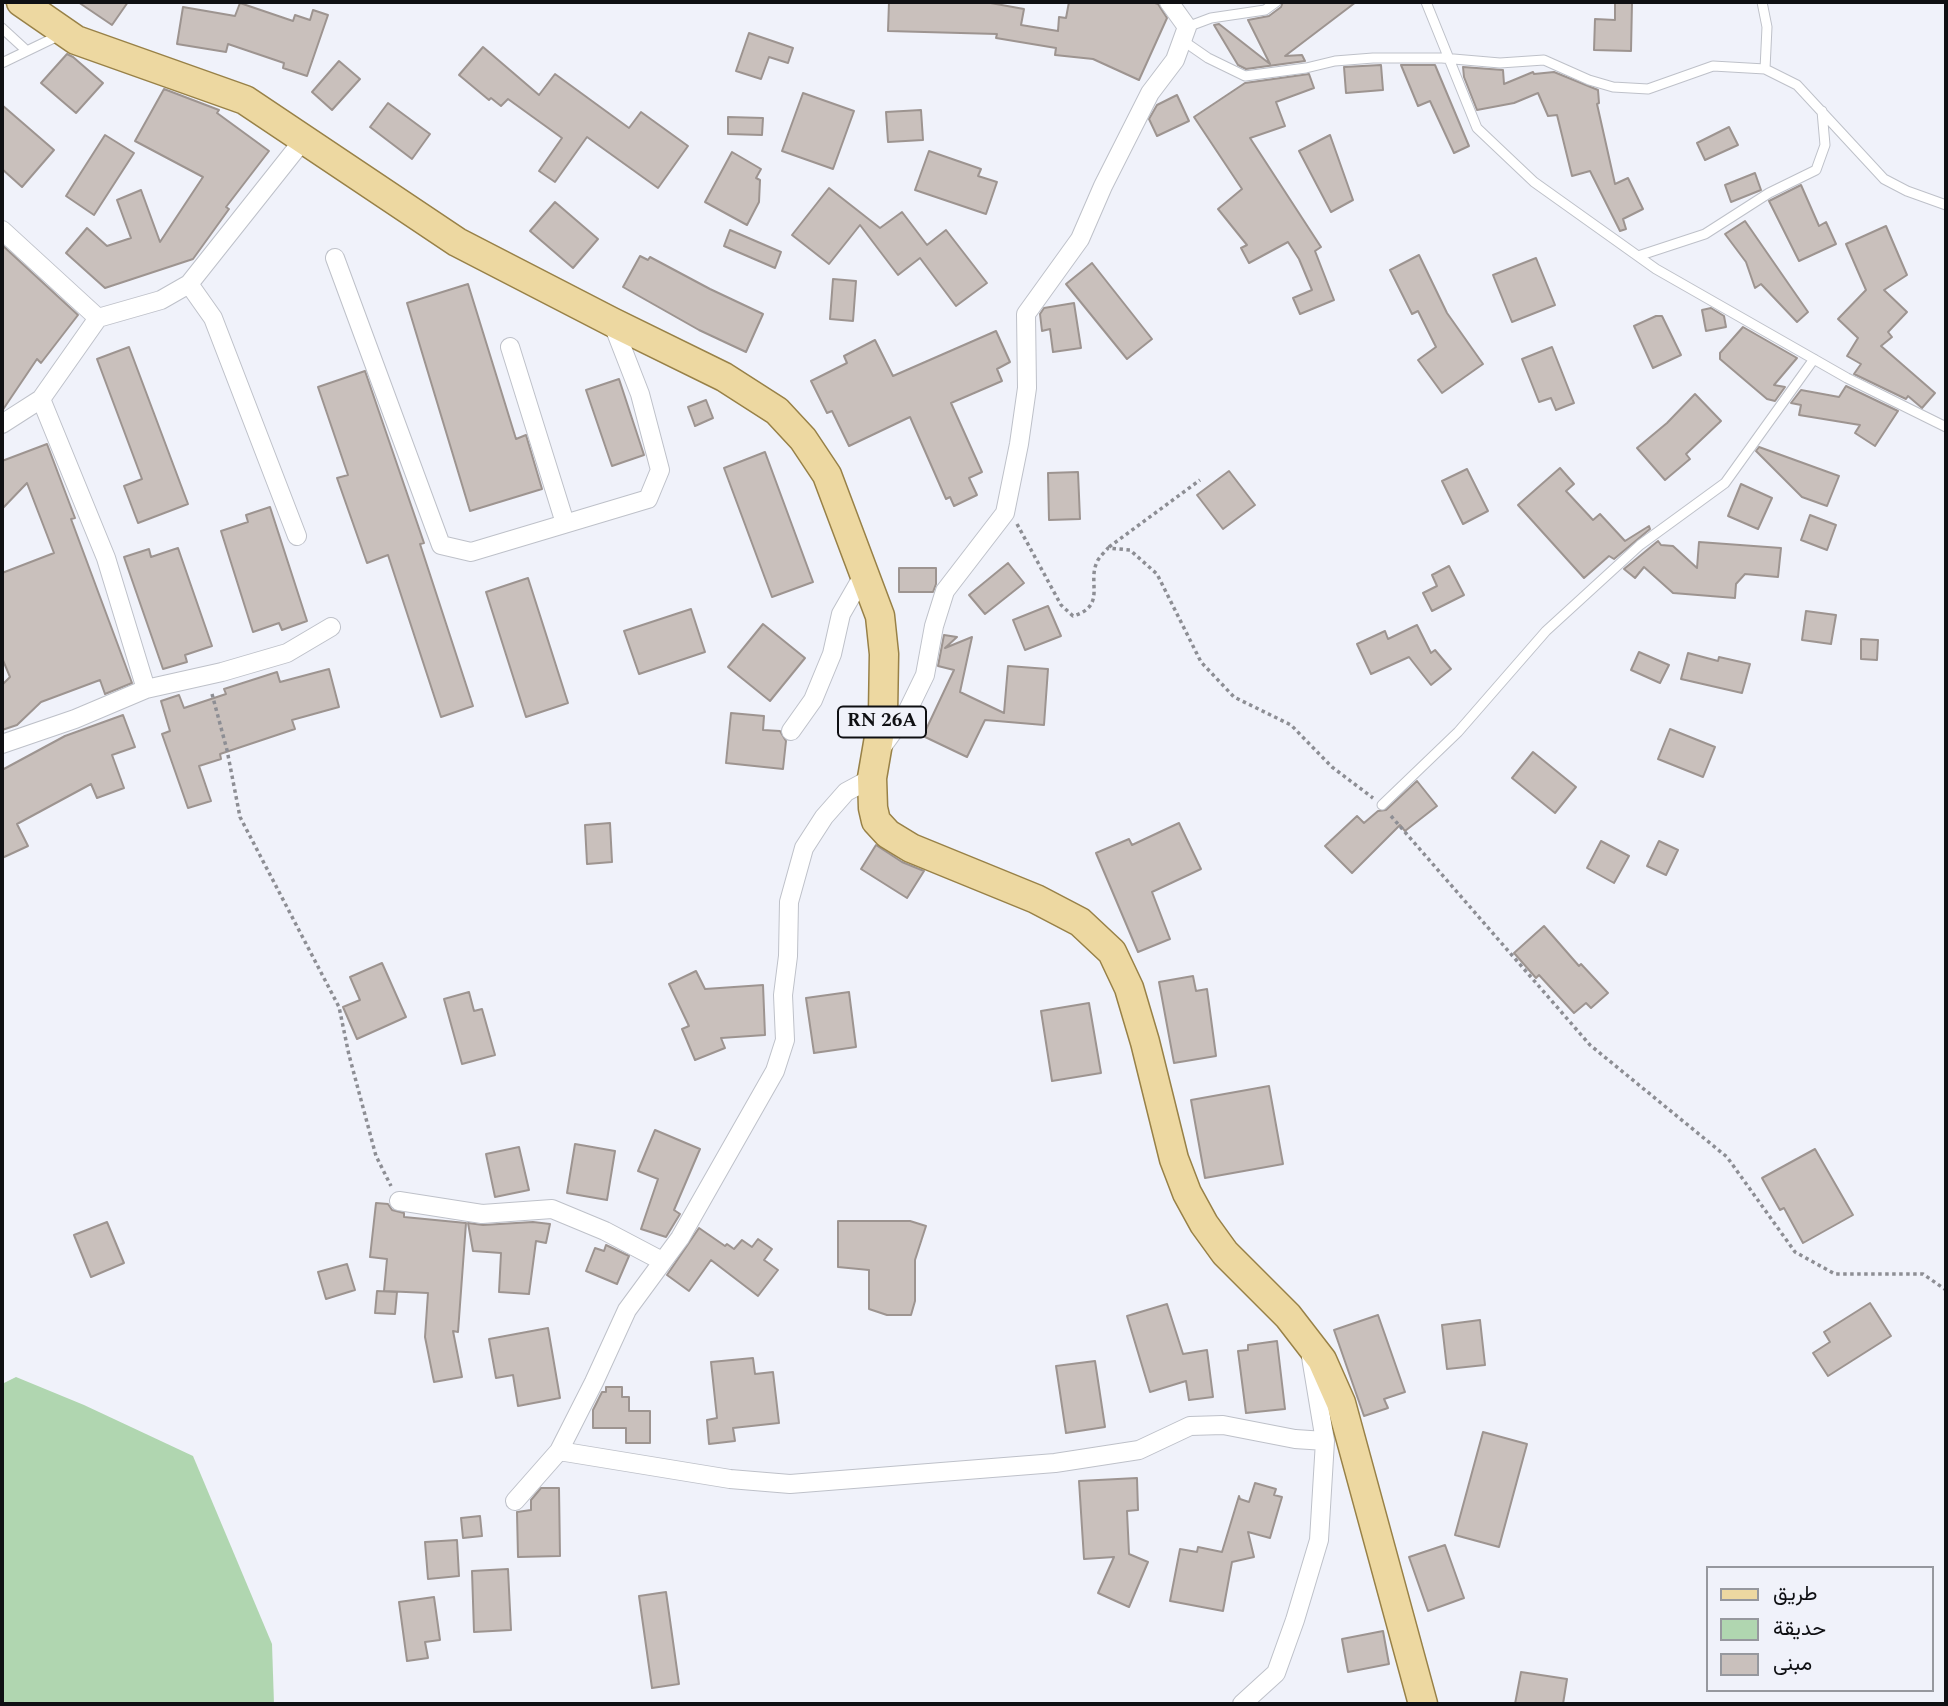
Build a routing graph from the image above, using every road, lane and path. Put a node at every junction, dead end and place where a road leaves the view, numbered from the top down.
1 (21, 2) edge
2 (1169, 2) edge
3 (1276, 2) edge
4 (1426, 2) edge
5 (1762, 2) edge
6 (2, 28) edge
7 (65, 33) junction
8 (1184, 34) junction
9 (27, 51) junction
10 (1449, 59) junction
11 (2, 63) edge
12 (1765, 69) junction
13 (1822, 111) junction
14 (304, 139) junction
15 (1946, 205) edge
16 (2, 230) edge
17 (1639, 256) junction
18 (335, 258) dead end
19 (189, 284) junction
20 (98, 318) junction
21 (612, 322) junction
22 (510, 347) dead end
23 (1814, 359) junction
24 (41, 399) junction
25 (2, 424) edge
26 (1946, 427) edge
27 (1200, 480) dead end
28 (1007, 504) junction
29 (565, 523) junction
30 (297, 536) dead end
31 (1108, 548) junction
32 (864, 574) junction
33 (331, 626) dead end
34 (204, 676) junction
35 (146, 689) junction
36 (791, 731) dead end
37 (2, 744) edge
38 (875, 765) junction
39 (1382, 806) junction
40 (399, 1201) joint
41 (662, 1261) junction
42 (1946, 1290) edge
43 (1309, 1343) junction
44 (1325, 1441) junction
45 (559, 1451) junction
46 (515, 1501) dead end
47 (1242, 1704) edge
48 (1423, 1704) edge

1 - 7 main road, RN 26A
2 - 8 street
3 - 8 lane
4 - 10 lane
5 - 12 lane
6 - 9 lane
7 - 9 lane
7 - 14 main road, RN 26A
8 - 10 lane
8 - 28 street
9 - 11 lane
10 - 12 lane
10 - 17 lane
12 - 13 lane
13 - 15 lane
13 - 17 lane
14 - 19 street
14 - 21 main road, RN 26A
16 - 20 street
17 - 23 lane
18 - 29 street
19 - 20 street
19 - 30 street
20 - 24 street
21 - 29 street
21 - 32 main road, RN 26A
22 - 29 street
23 - 26 lane
23 - 39 lane
24 - 25 street
24 - 35 street
27 - 31 path
28 - 31 path
28 - 38 street
31 - 39 path
32 - 36 street
32 - 38 main road, RN 26A
33 - 34 street
34 - 35 street
34 - 40 path
35 - 37 street
38 - 41 street
38 - 43 main road, RN 26A
39 - 42 path
40 - 41 street
41 - 45 street
43 - 44 street
43 - 48 main road, RN 26A
44 - 45 street
44 - 47 street
45 - 46 street

